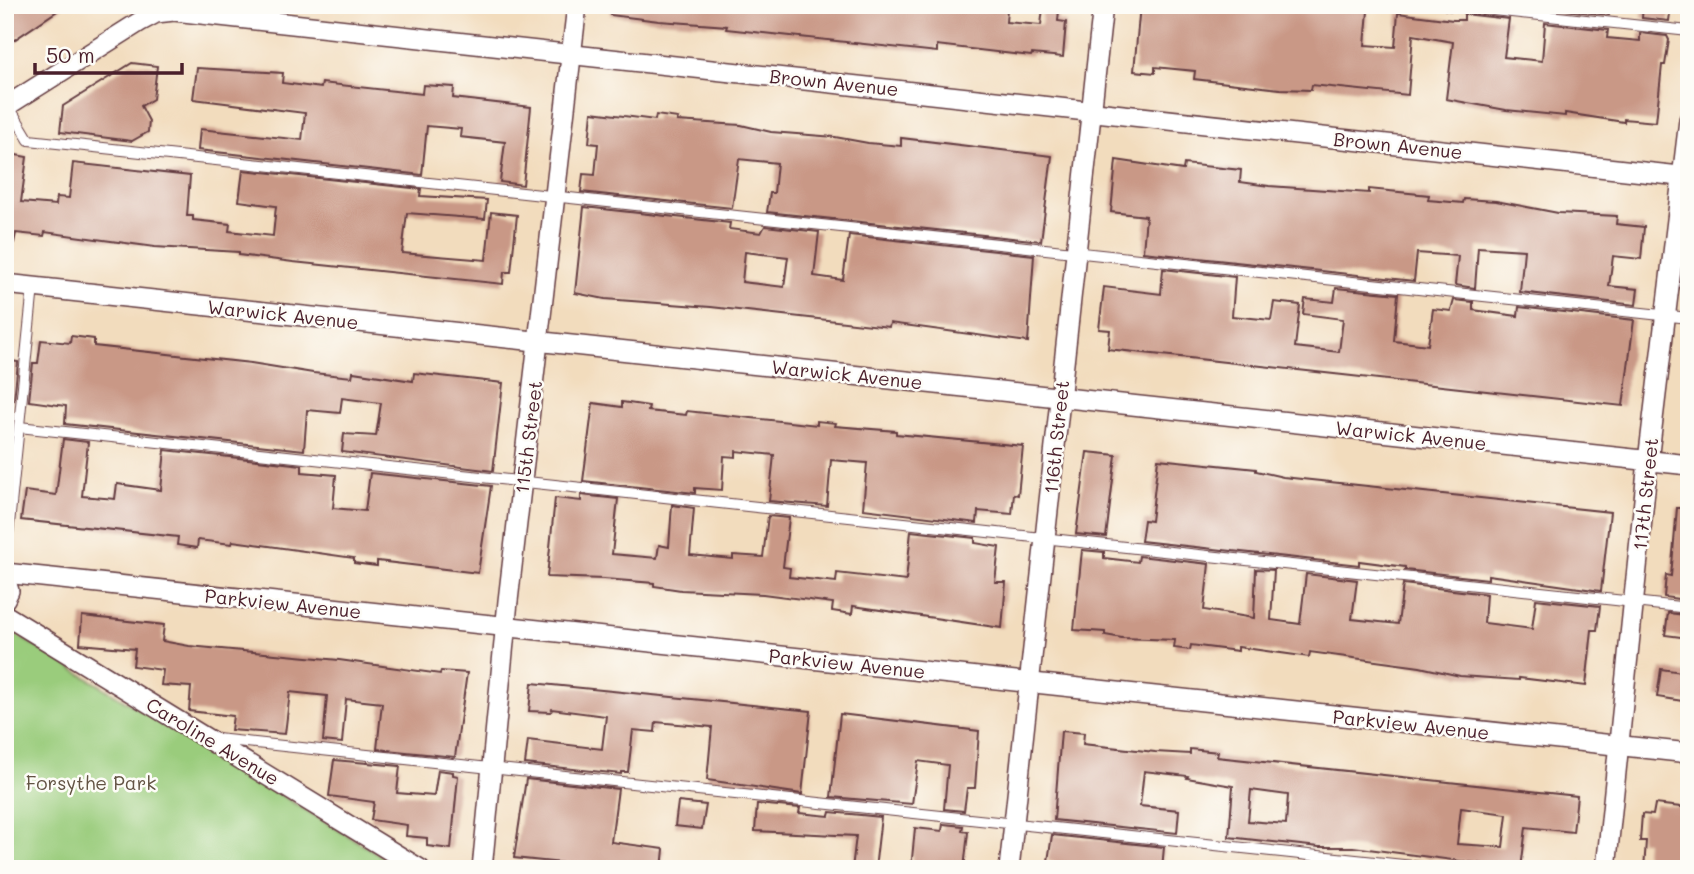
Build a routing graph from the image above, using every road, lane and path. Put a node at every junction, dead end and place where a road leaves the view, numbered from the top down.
1 (576, 5) edge
2 (1103, 5) edge
3 (1447, 5) edge
4 (1689, 32) edge
5 (572, 54) junction
6 (7, 106) edge
7 (1093, 110) junction
8 (1689, 120) edge
9 (1686, 177) edge
10 (555, 196) junction
11 (1076, 254) junction
12 (5, 284) edge
13 (33, 287) junction
14 (1665, 316) junction
15 (1689, 318) edge
16 (539, 341) junction
17 (1060, 396) junction
18 (19, 427) junction
19 (1648, 461) junction
20 (1689, 465) edge
21 (522, 483) junction
22 (1046, 538) junction
23 (5, 564) edge
24 (5, 576) edge
25 (5, 599) edge
26 (1634, 602) junction
27 (1689, 608) edge
28 (5, 615) edge
29 (506, 627) junction
30 (1030, 683) junction
31 (211, 738) junction
32 (1619, 746) junction
33 (1689, 754) edge
34 (492, 767) junction
35 (1014, 823) junction
36 (420, 869) edge
37 (482, 869) edge
38 (1009, 869) edge
39 (1441, 869) edge
40 (1606, 869) edge

1 - 5 street, 115th Street
2 - 7 street, 116th Street
3 - 4 lane
5 - 6 street, Brown Avenue
5 - 7 street, Brown Avenue
5 - 10 street, 115th Street
6 - 10 lane
7 - 9 street, Brown Avenue
7 - 11 street, 116th Street
8 - 9 street, 117th Street
9 - 14 street, 117th Street
10 - 11 lane
10 - 16 street, 115th Street
11 - 14 lane
11 - 17 street, 116th Street
12 - 13 street, Warwick Avenue
13 - 16 street, Warwick Avenue
13 - 18 lane
14 - 15 lane
14 - 19 street, 117th Street
16 - 17 street, Warwick Avenue
16 - 21 street, 115th Street
17 - 19 street, Warwick Avenue
17 - 22 street, 116th Street
18 - 21 lane
18 - 23 lane
19 - 20 street, Warwick Avenue
19 - 26 street, 117th Street
21 - 22 lane
21 - 29 street, 115th Street
22 - 26 lane
22 - 30 street, 116th Street
24 - 25 street, Parkview Avenue
24 - 29 street, Parkview Avenue
26 - 27 lane
26 - 32 street, 117th Street
28 - 31 street, Caroline Avenue
29 - 30 street, Parkview Avenue
29 - 34 street, 115th Street
30 - 32 street, Parkview Avenue
30 - 35 street, 116th Street
31 - 34 lane
31 - 36 street, Caroline Avenue
32 - 33 street, Parkview Avenue
32 - 40 street, 117th Street
34 - 35 lane
34 - 37 street, 115th Street
35 - 38 street, 116th Street
35 - 39 lane

